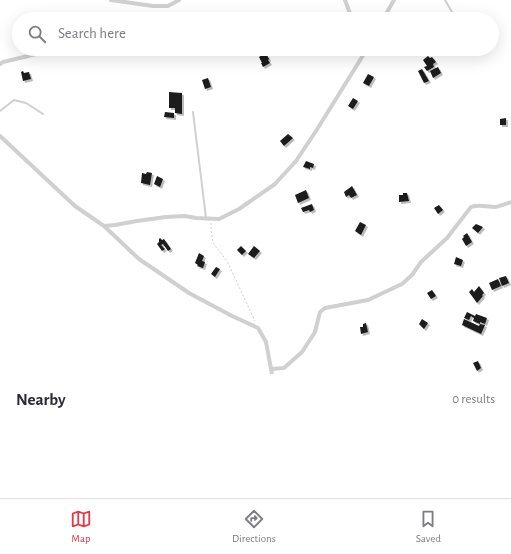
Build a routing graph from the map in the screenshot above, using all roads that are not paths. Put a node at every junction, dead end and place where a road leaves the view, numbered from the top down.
1 (111, 0) edge
2 (179, 0) edge
3 (345, 0) edge
4 (394, 0) edge
5 (445, 0) edge
6 (349, 12) edge
7 (387, 12) edge
8 (452, 12) edge
9 (28, 56) edge
10 (361, 56) edge
11 (0, 64) edge
12 (0, 110) edge
13 (193, 112) dead end
14 (43, 114) dead end
15 (0, 136) edge
16 (511, 202) edge
17 (206, 218) junction
18 (104, 226) junction
19 (271, 369) junction
20 (272, 374) edge

1 - 2 street
3 - 6 street
4 - 7 street
5 - 8 lane
9 - 11 street
10 - 17 street
12 - 14 lane
13 - 17 lane
15 - 18 street
16 - 19 street
17 - 18 street
18 - 19 street
19 - 20 street

